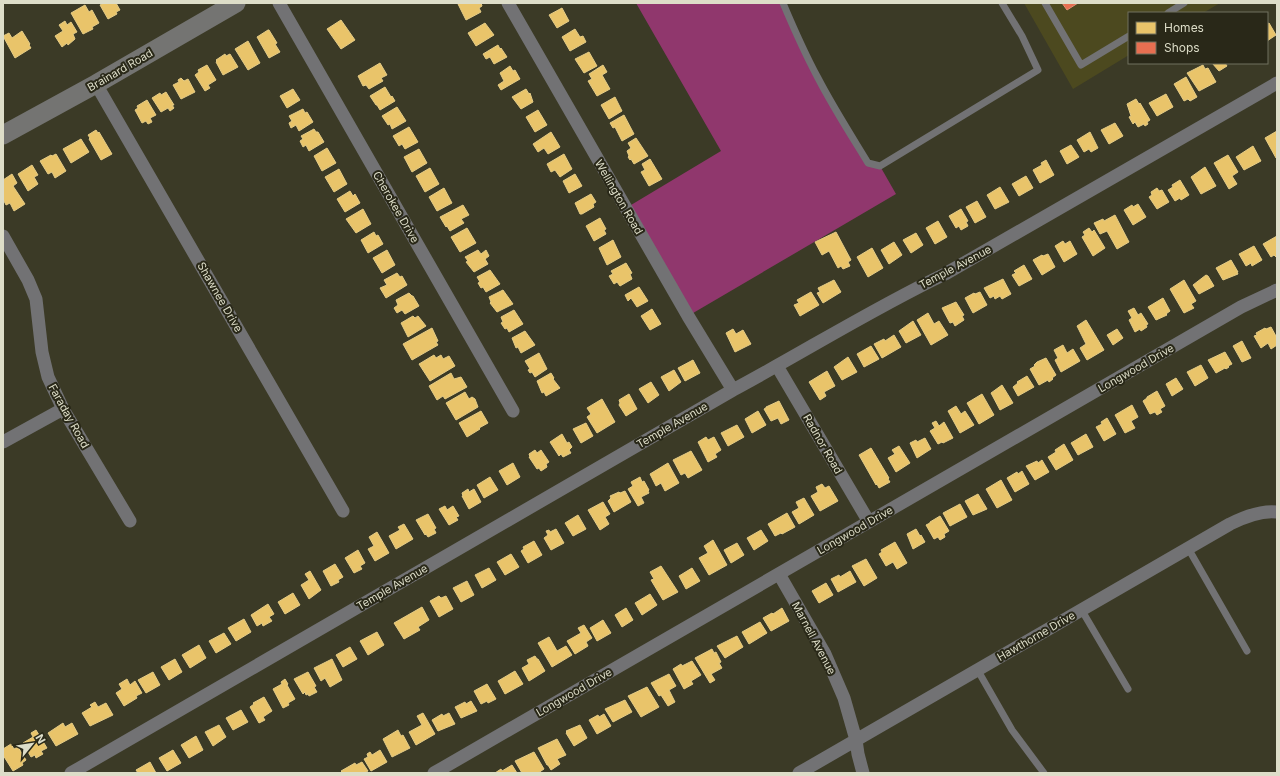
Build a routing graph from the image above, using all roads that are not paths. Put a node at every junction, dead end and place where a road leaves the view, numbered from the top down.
1 (236, 3) edge
2 (279, 3) edge
3 (508, 3) edge
4 (783, 3) edge
5 (1002, 3) edge
6 (1045, 3) edge
7 (1184, 3) edge
8 (1170, 12) edge
9 (1128, 37) edge
10 (1277, 83) edge
11 (96, 84) junction
12 (3, 136) edge
13 (3, 236) edge
14 (1277, 290) edge
15 (777, 366) junction
16 (733, 390) junction
17 (63, 409) junction
18 (513, 411) dead end
19 (3, 442) edge
20 (343, 511) dead end
21 (1277, 512) edge
22 (130, 521) dead end
23 (869, 522) junction
24 (1188, 548) junction
25 (779, 574) junction
26 (1081, 609) junction
27 (1247, 651) dead end
28 (977, 670) junction
29 (1128, 689) dead end
30 (856, 740) junction
31 (71, 773) edge
32 (434, 773) edge
33 (799, 773) edge
34 (863, 773) edge
35 (1044, 773) edge

1 - 11 main road, Brainard Road
2 - 18 street, Cherokee Drive
3 - 16 street, Wellington Road
4 - 5 lane
6 - 9 lane
7 - 8 lane
10 - 15 street, Temple Avenue
11 - 12 main road, Brainard Road
11 - 20 street, Shawnee Drive
13 - 17 street, Faraday Road
14 - 23 street, Longwood Drive
15 - 16 street, Temple Avenue
15 - 23 street, Radnor Road
16 - 31 street, Temple Avenue
17 - 19 street
17 - 22 street, Faraday Road
21 - 24 street, Hawthorne Drive
23 - 25 street, Longwood Drive
24 - 26 street, Hawthorne Drive
24 - 27 lane
25 - 30 street, Marnell Avenue
25 - 32 street, Longwood Drive
26 - 28 street, Hawthorne Drive
26 - 29 lane
28 - 30 street, Hawthorne Drive
28 - 35 lane
30 - 33 street, Hawthorne Drive
30 - 34 street, Marnell Avenue

